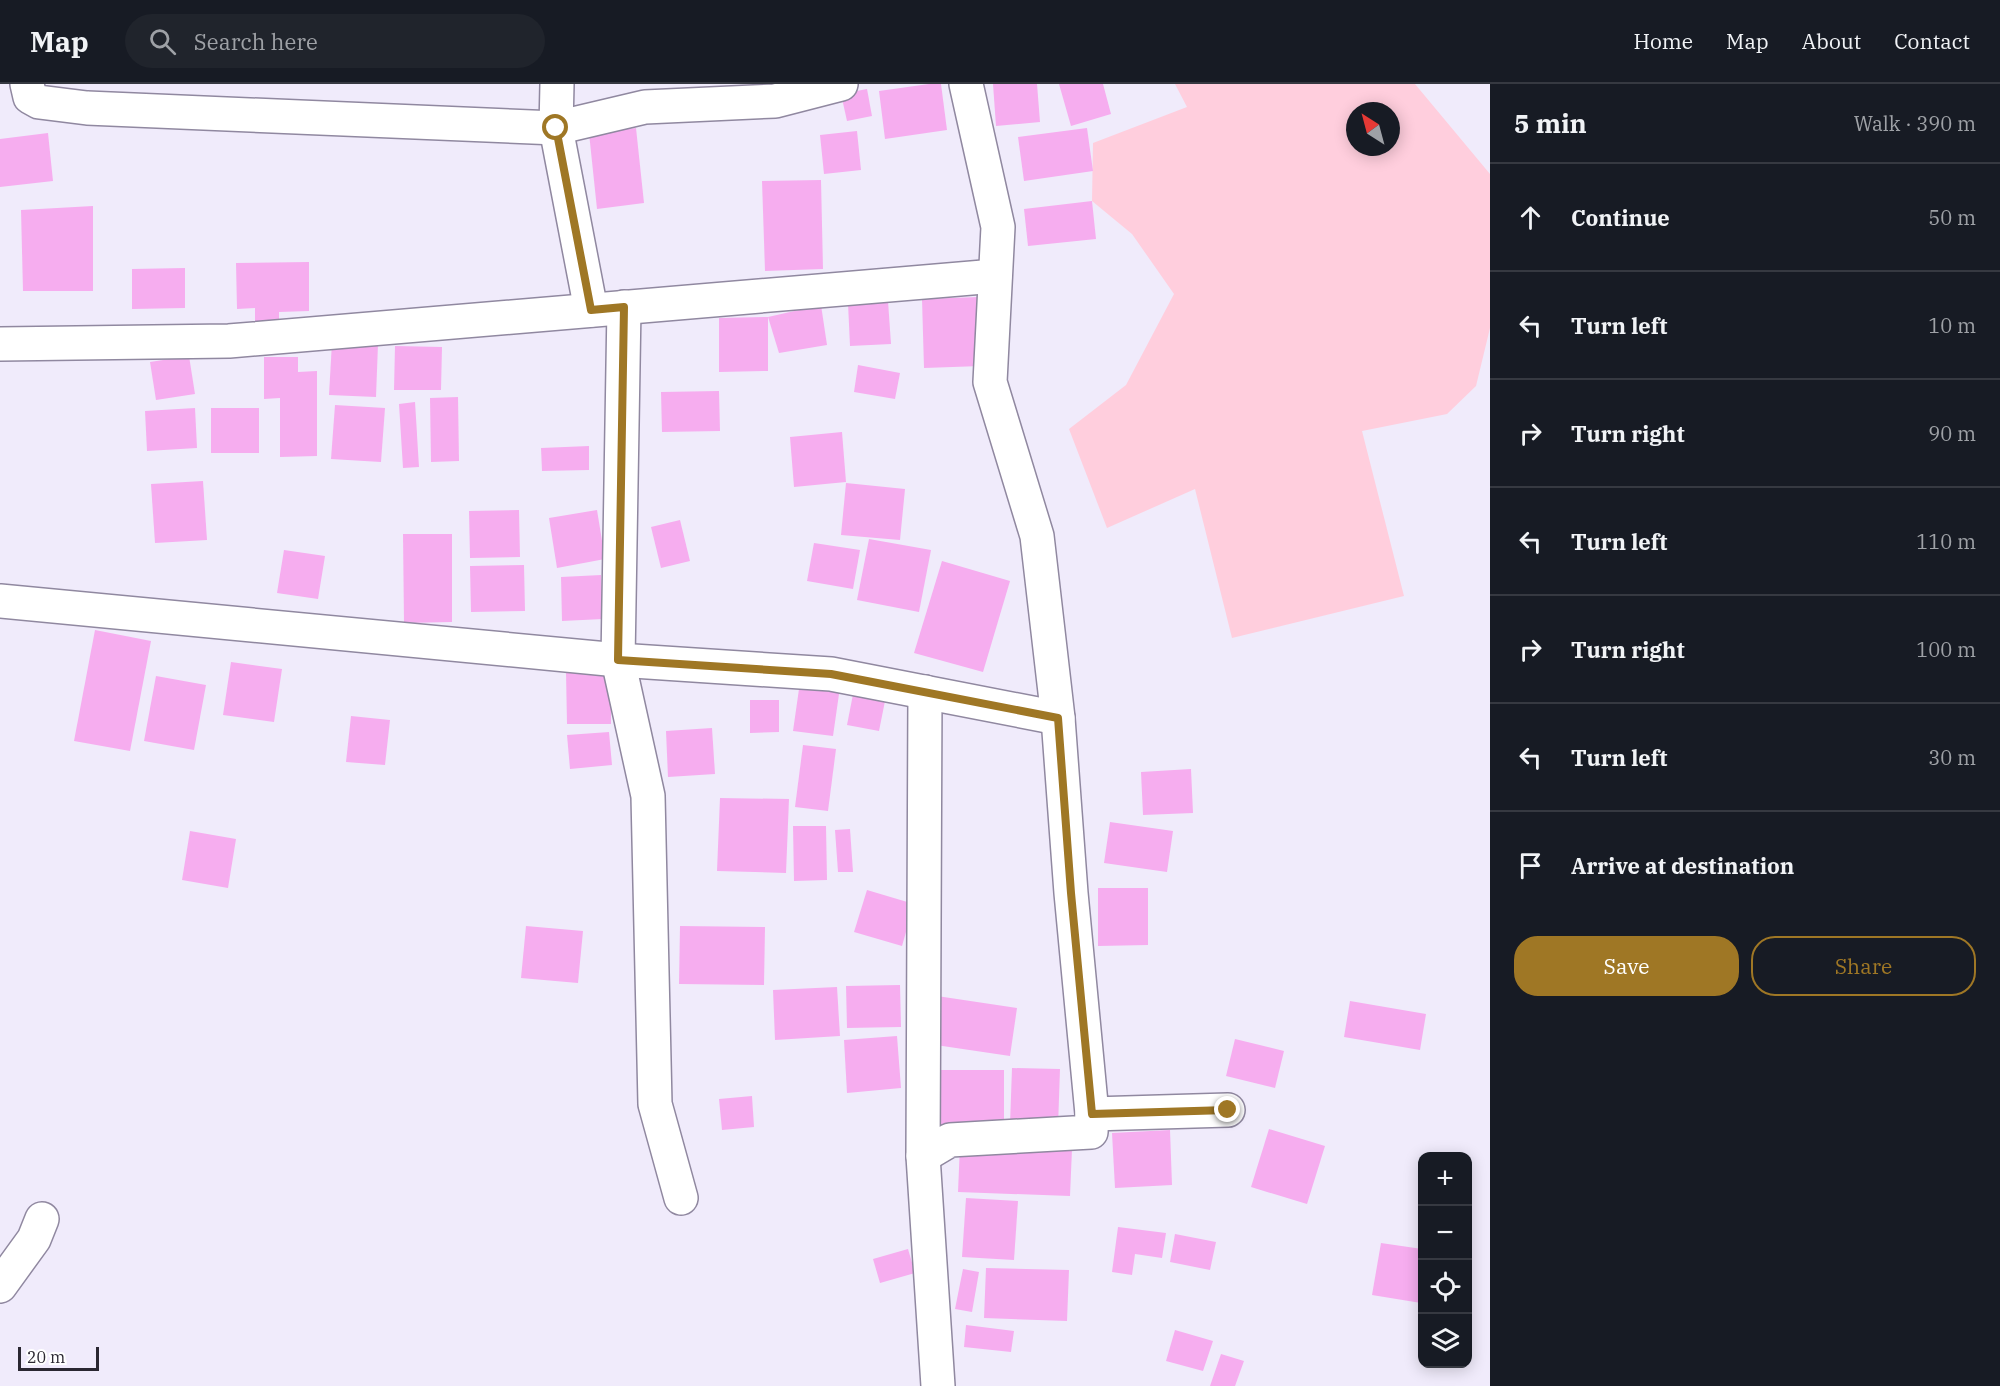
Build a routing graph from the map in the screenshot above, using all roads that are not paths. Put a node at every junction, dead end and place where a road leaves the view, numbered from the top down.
1 (27, 84) edge
2 (557, 84) edge
3 (841, 84) edge
4 (966, 84) edge
5 (556, 128) junction
6 (995, 276) junction
7 (624, 307) junction
8 (591, 310) junction
9 (0, 344) edge
10 (0, 601) edge
11 (618, 660) junction
12 (925, 692) junction
13 (1058, 718) junction
14 (1228, 1110) dead end
15 (1092, 1114) junction
16 (923, 1156) junction
17 (681, 1198) dead end
18 (42, 1219) dead end
19 (0, 1286) edge
20 (938, 1386) edge

1 - 5 street
2 - 5 street
3 - 5 street
4 - 6 street
5 - 8 street
6 - 7 street
6 - 13 street
7 - 8 street
7 - 11 street
8 - 9 street
10 - 11 street
11 - 12 street
11 - 17 street
12 - 13 street
12 - 16 street
13 - 15 street
14 - 15 street
15 - 16 street
16 - 20 street
18 - 19 street

